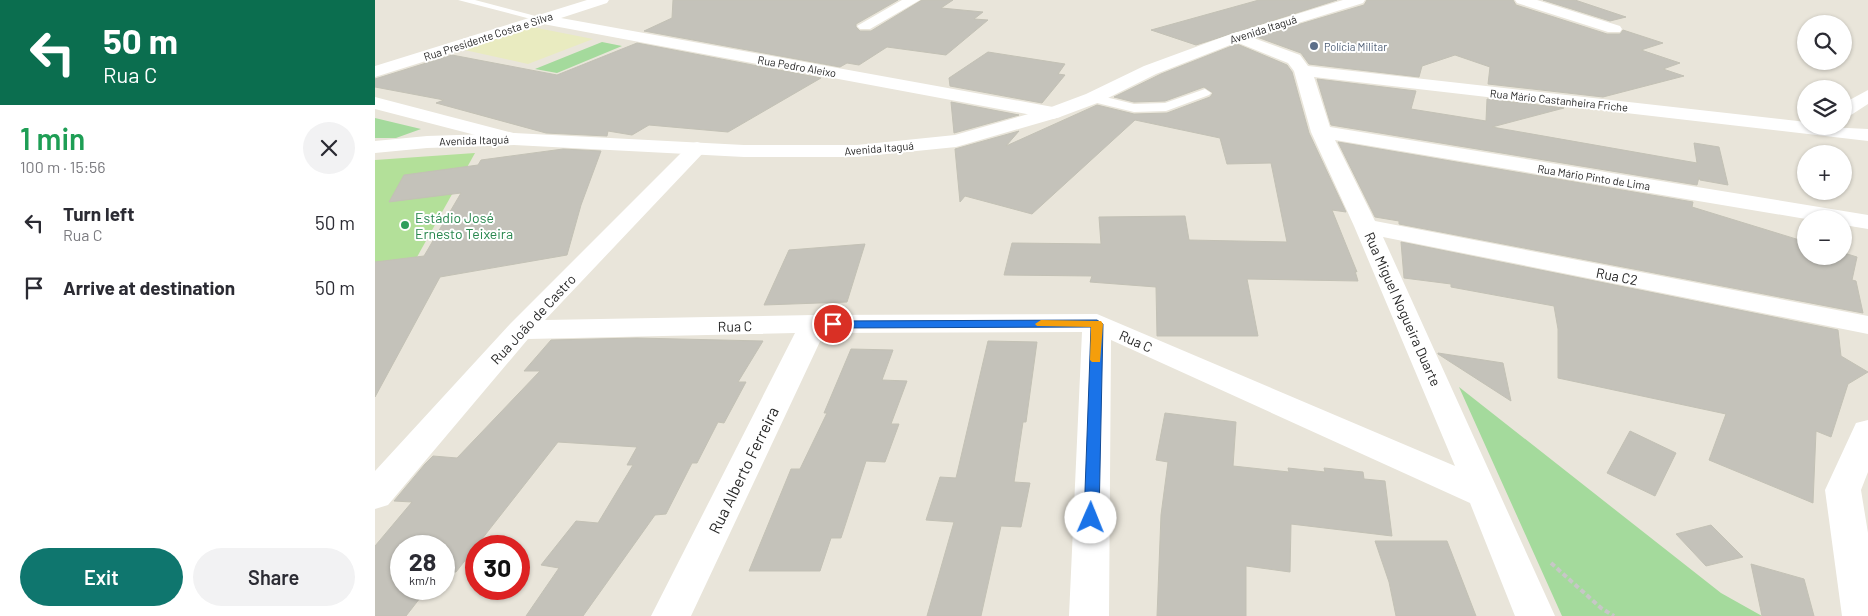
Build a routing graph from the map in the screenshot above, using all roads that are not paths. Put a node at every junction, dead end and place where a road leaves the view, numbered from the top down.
1 (463, 0) edge
2 (602, 0) edge
3 (913, 0) edge
4 (1359, 0) edge
5 (1523, 0) edge
6 (542, 19) junction
7 (865, 26) dead end
8 (1614, 29) dead end
9 (1237, 37) junction
10 (1303, 71) junction
11 (375, 72) edge
12 (1205, 93) dead end
13 (1868, 96) edge
14 (1093, 98) junction
15 (375, 103) edge
16 (1852, 106) edge
17 (1053, 113) junction
18 (1797, 126) edge
19 (1321, 132) junction
20 (1852, 133) edge
21 (1868, 135) edge
22 (514, 139) junction
23 (375, 147) edge
24 (697, 148) junction
25 (1868, 222) edge
26 (1367, 226) junction
27 (814, 324) junction
28 (1097, 324) junction
29 (1868, 325) edge
30 (520, 330) junction
31 (1868, 432) edge
32 (1485, 494) junction
33 (375, 495) edge
34 (671, 616) edge
35 (1089, 616) edge
36 (1535, 616) edge
37 (1862, 616) edge

1 - 6 lane
2 - 6 street, Rua Presidente Costa e Silva
3 - 7 street
4 - 9 street, Avenida Itaguá
5 - 8 street
6 - 11 street, Rua Presidente Costa e Silva
6 - 17 street, Rua Pedro Aleixo
9 - 10 street
9 - 14 street, Avenida Itaguá
10 - 18 street, Rua Mário Castanheira Friche
10 - 19 street, Rua Miguel Nogueira Duarte
12 - 14 lane
13 - 16 street
14 - 17 street, Avenida Itaguá
15 - 22 street
17 - 24 street, Avenida Itaguá
19 - 25 street, Rua Mário Pinto de Lima
19 - 26 street, Rua Miguel Nogueira Duarte
20 - 21 street, Rua Mário Castanheira Friche
22 - 23 street, Avenida Itaguá
22 - 24 street, Avenida Itaguá
24 - 30 street, Rua João de Castro
26 - 29 street, Rua C2
26 - 32 street, Rua Miguel Nogueira Duarte
27 - 28 street, Rua C
27 - 30 street, Rua C
27 - 34 street, Rua Alberto Ferreira
28 - 32 street, Rua C
28 - 35 street
30 - 33 street, Rua João de Castro
31 - 37 street
32 - 36 street, Rua Miguel Nogueira Duarte

